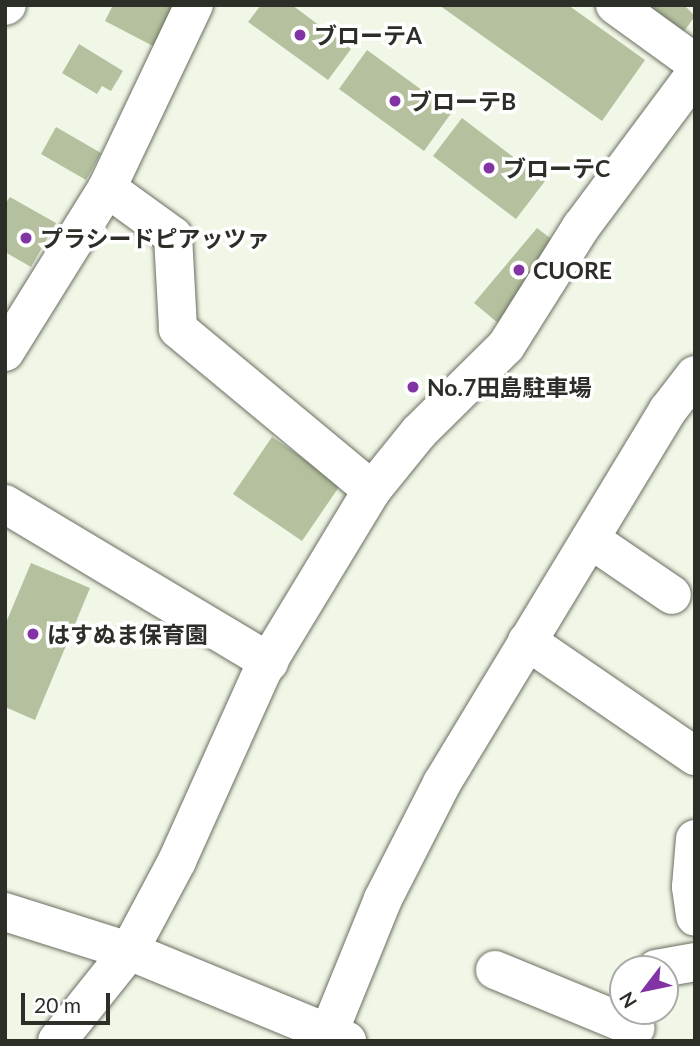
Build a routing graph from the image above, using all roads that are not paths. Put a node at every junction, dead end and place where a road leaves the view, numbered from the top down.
1 (194, 5) edge
2 (615, 5) edge
3 (695, 63) edge
4 (695, 74) edge
5 (107, 188) junction
6 (5, 352) edge
7 (695, 375) edge
8 (372, 491) junction
9 (5, 505) edge
10 (590, 539) junction
11 (672, 596) dead end
12 (527, 641) junction
13 (269, 662) junction
14 (695, 756) edge
15 (695, 839) edge
16 (5, 912) edge
17 (695, 917) edge
18 (129, 951) junction
19 (495, 970) dead end
20 (637, 1026) edge
21 (338, 1037) edge
22 (57, 1041) edge

1 - 5 street
2 - 3 street
4 - 8 street
5 - 6 street
5 - 8 street
7 - 10 street
8 - 13 street
9 - 13 street
10 - 11 street
10 - 12 street
12 - 14 street
12 - 21 street
13 - 18 street
15 - 17 street
16 - 18 street
18 - 21 street
18 - 22 street
19 - 20 street

